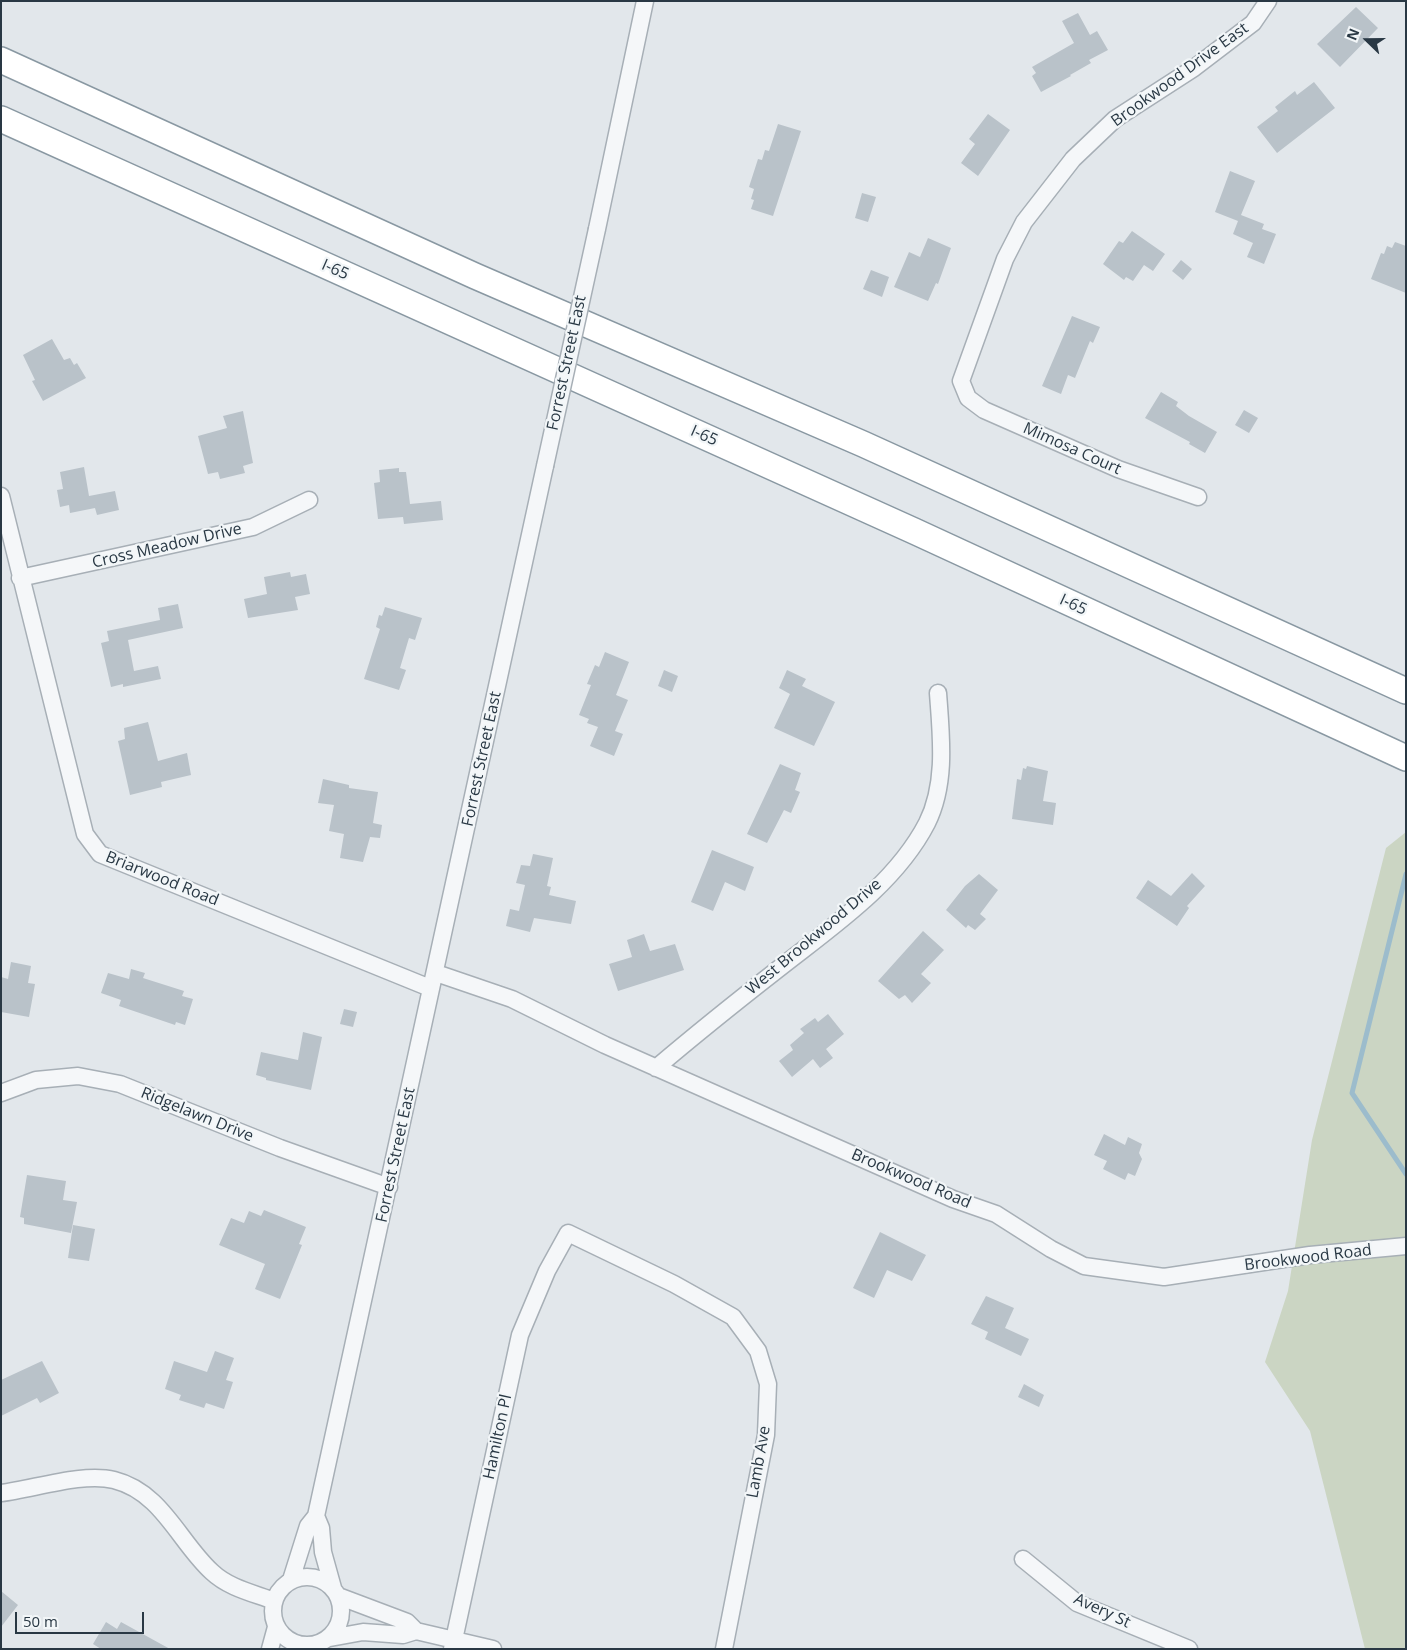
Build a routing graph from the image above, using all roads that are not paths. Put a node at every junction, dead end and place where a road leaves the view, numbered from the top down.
1 (646, 1) edge
2 (1268, 1) edge
3 (1, 60) edge
4 (1, 119) edge
5 (961, 381) joint
6 (1, 496) edge
7 (1198, 497) dead end
8 (309, 500) dead end
9 (20, 578) junction
10 (1406, 691) edge
11 (938, 693) dead end
12 (1406, 758) edge
13 (433, 980) junction
14 (656, 1068) junction
15 (1, 1093) edge
16 (389, 1187) junction
17 (568, 1233) joint
18 (1406, 1246) edge
19 (1, 1493) edge
20 (316, 1516) junction
21 (1023, 1559) dead end
22 (291, 1580) junction
23 (335, 1592) junction
24 (274, 1600) junction
25 (276, 1627) junction
26 (416, 1631) junction
27 (319, 1644) edge
28 (453, 1645) edge
29 (1181, 1647) edge
30 (270, 1649) edge
31 (493, 1649) edge
32 (724, 1649) edge

1 - 13 street, Forrest Street East, bridge
2 - 5 street, Brookwood Drive East
3 - 10 highway
4 - 12 highway, I-65
5 - 7 street, Mimosa Court
6 - 9 street, Briarwood Road
8 - 9 street, Cross Meadow Drive
9 - 13 street, Briarwood Road
11 - 14 street, West Brookwood Drive
13 - 14 street, Brookwood Road
13 - 16 street, Forrest Street East
14 - 18 street, Brookwood Road
15 - 16 street, Ridgelawn Drive
16 - 20 street, Forrest Street East
17 - 28 street, Hamilton Pl
17 - 32 street, Lamb Ave
19 - 24 street
20 - 22 street, Forrest Street East
20 - 23 street, Forrest Street East
21 - 29 street, Avery St
22 - 23 street
22 - 24 street
23 - 26 street
23 - 27 street
24 - 25 street
25 - 27 street
25 - 30 street
26 - 27 street
26 - 28 street
28 - 31 street

